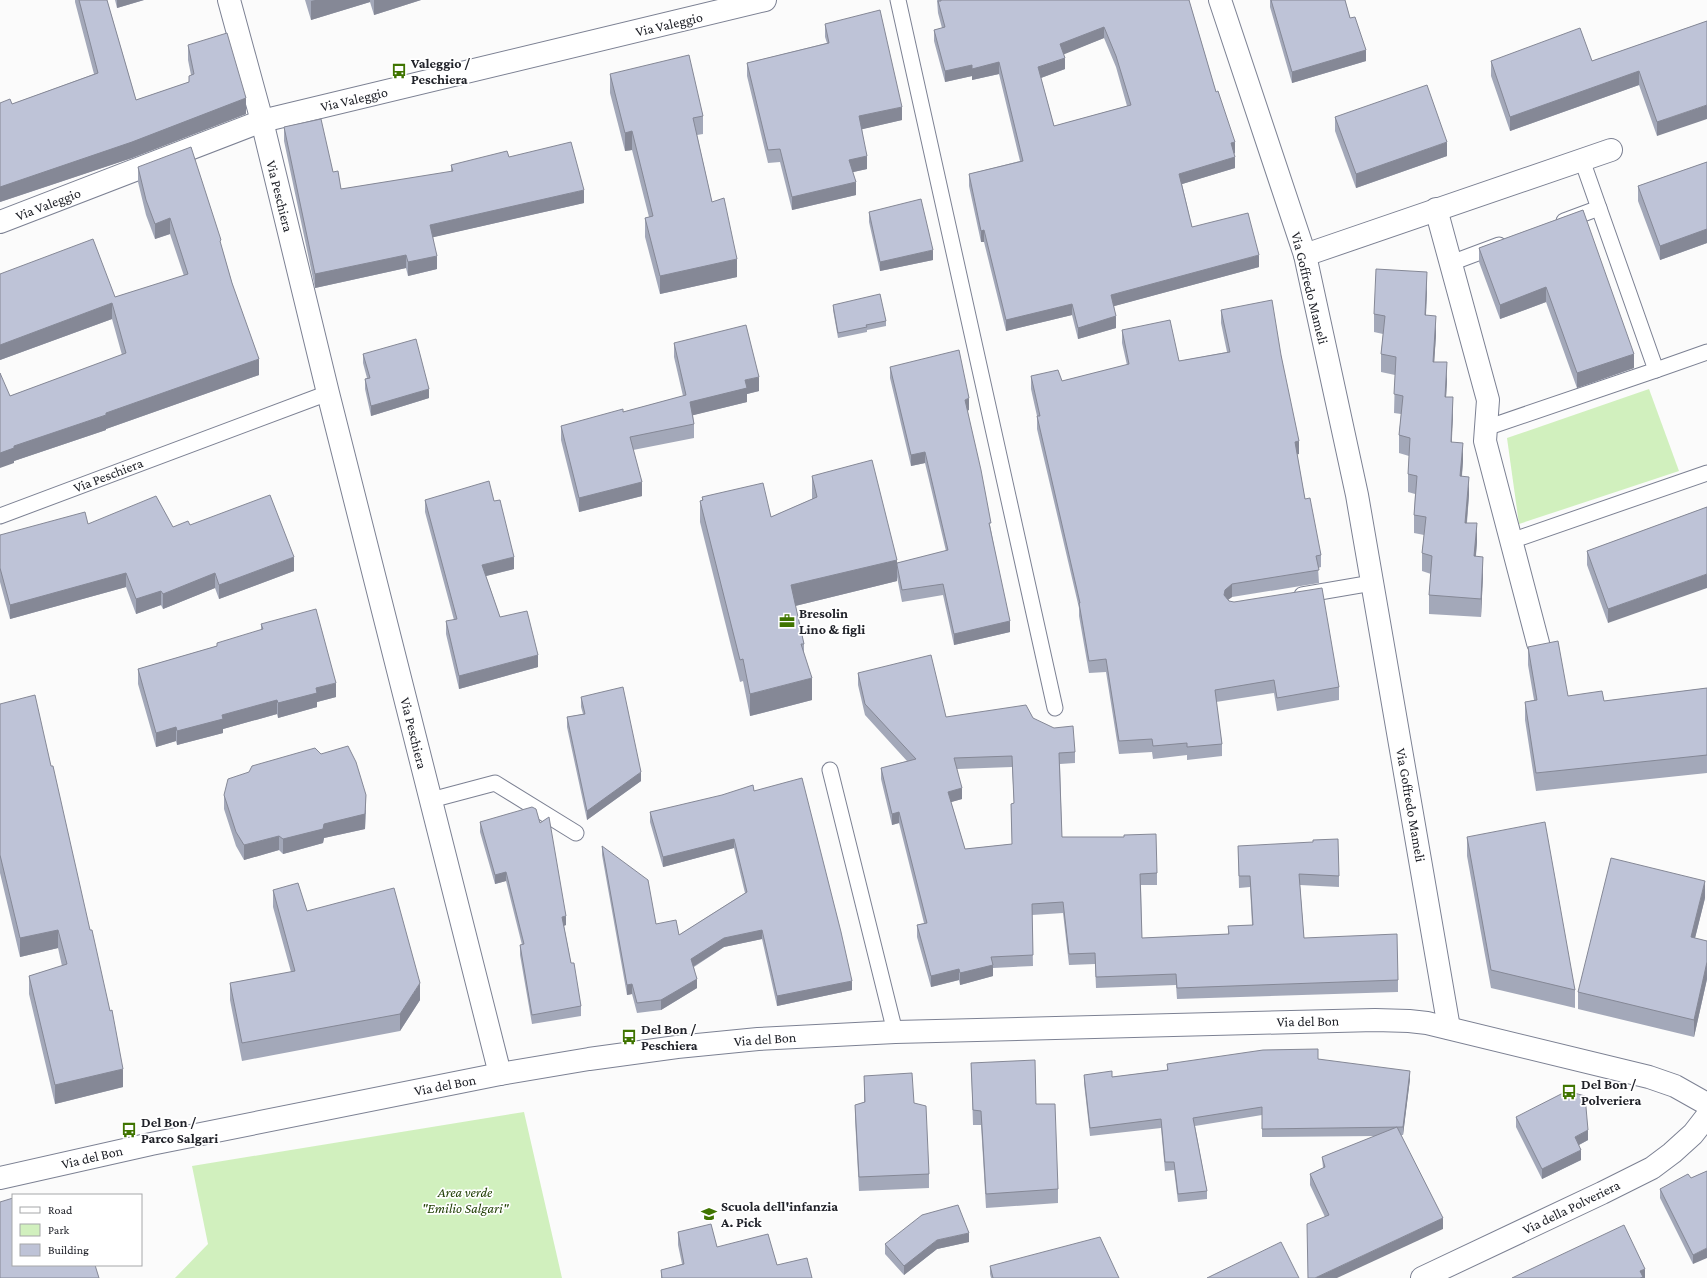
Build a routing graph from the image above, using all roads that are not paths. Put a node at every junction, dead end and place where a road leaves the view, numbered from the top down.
1 (229, 0) edge
2 (765, 0) edge
3 (898, 0) edge
4 (1220, 0) edge
5 (262, 121) junction
6 (1611, 150) dead end
7 (1582, 160) junction
8 (1599, 208) junction
9 (1436, 209) junction
10 (0, 222) edge
11 (1547, 227) edge
12 (1510, 241) edge
13 (1305, 255) junction
14 (1451, 263) junction
15 (1707, 352) edge
16 (1656, 370) junction
17 (328, 393) junction
18 (1486, 428) junction
19 (1707, 473) edge
20 (0, 516) edge
21 (1511, 541) junction
22 (1372, 583) junction
23 (1287, 597) edge
24 (1538, 643) edge
25 (1055, 708) dead end
26 (830, 770) dead end
27 (431, 800) junction
28 (576, 833) dead end
29 (1449, 1028) junction
30 (895, 1032) junction
31 (500, 1074) junction
32 (1707, 1104) edge
33 (1707, 1116) edge
34 (0, 1178) edge
35 (1422, 1278) edge

1 - 5 street, Via Peschiera
2 - 5 street, Via Valeggio
3 - 25 lane
4 - 13 street, Via Goffredo Mameli
5 - 10 street, Via Valeggio
5 - 17 street, Via Peschiera
6 - 7 street
7 - 8 lane
7 - 9 street
8 - 11 lane
8 - 16 lane
9 - 13 street
9 - 14 street
12 - 14 lane
13 - 22 street, Via Goffredo Mameli
14 - 18 street
15 - 16 lane
16 - 18 lane
17 - 20 lane, Via Peschiera
17 - 27 street, Via Peschiera
18 - 21 street
19 - 21 lane
21 - 24 street
22 - 23 lane
22 - 29 street, Via Goffredo Mameli
26 - 30 lane
27 - 28 lane
27 - 31 street, Via Peschiera
29 - 30 street, Via del Bon
29 - 32 street, Via del Bon
30 - 31 street, Via del Bon
31 - 34 street, Via del Bon
33 - 35 street, Via della Polveriera

